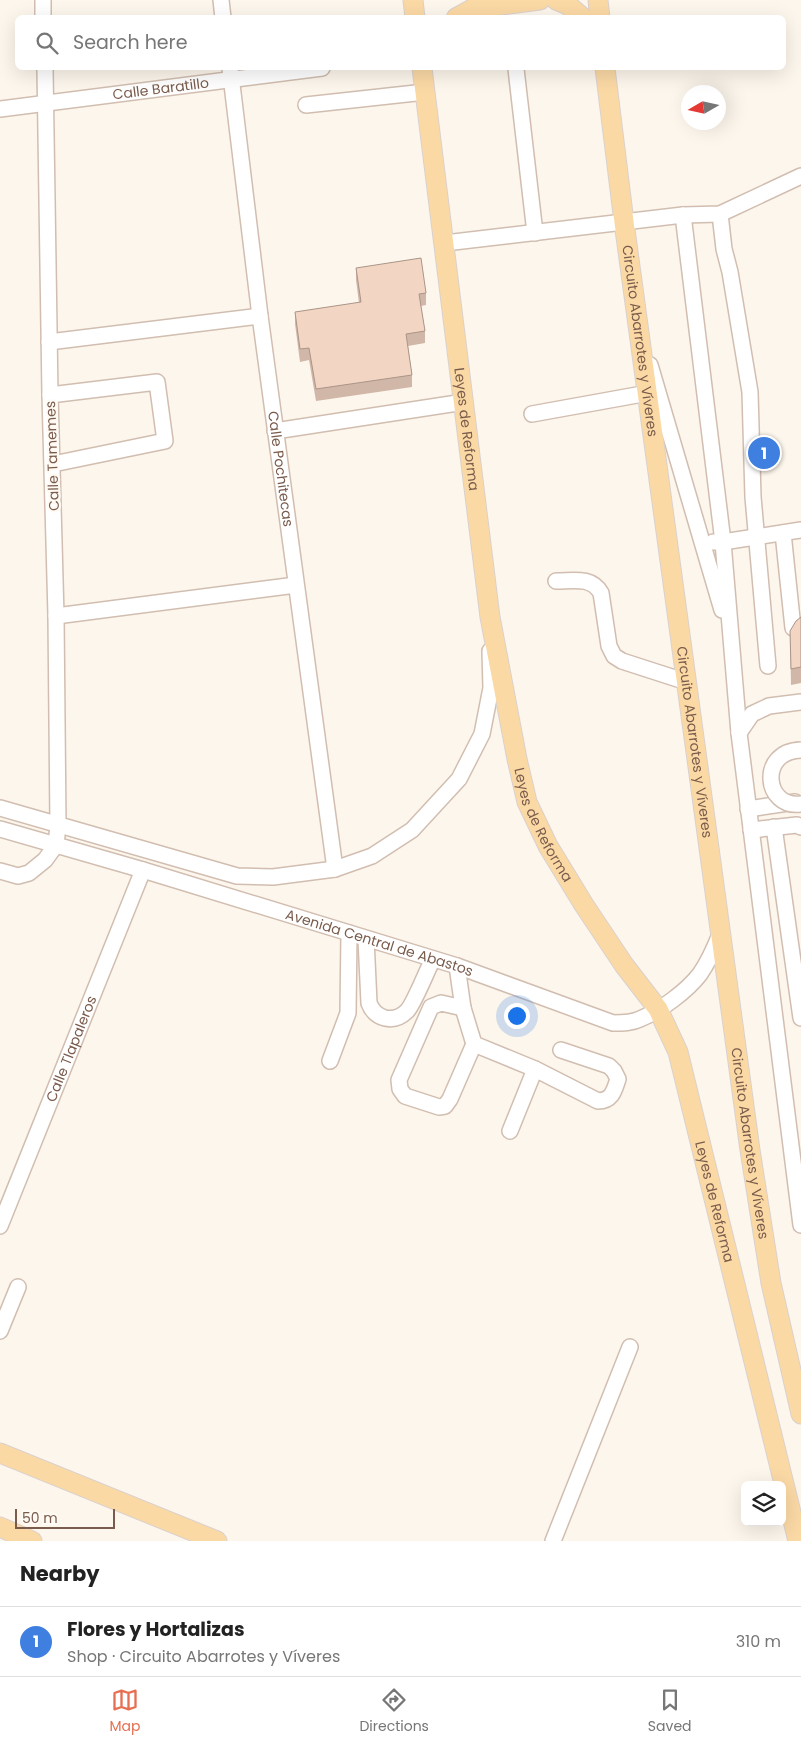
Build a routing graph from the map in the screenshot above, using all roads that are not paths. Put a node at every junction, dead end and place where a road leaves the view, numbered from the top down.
1 (43, 0) edge
2 (221, 0) edge
3 (413, 0) edge
4 (540, 0) edge
5 (556, 0) edge
6 (598, 0) edge
7 (44, 15) edge
8 (223, 15) edge
9 (415, 15) edge
10 (461, 15) edge
11 (580, 15) edge
12 (600, 15) edge
13 (45, 70) edge
14 (291, 70) edge
15 (422, 70) edge
16 (516, 70) edge
17 (605, 70) edge
18 (230, 74) edge
19 (425, 92) junction
20 (46, 103) junction
21 (306, 105) dead end
22 (0, 108) edge
23 (801, 176) edge
24 (720, 214) junction
25 (683, 215) junction
26 (624, 222) junction
27 (535, 233) junction
28 (445, 243) junction
29 (260, 316) junction
30 (639, 329) junction
31 (49, 342) junction
32 (648, 393) junction
33 (50, 395) junction
34 (464, 402) junction
35 (532, 414) dead end
36 (275, 431) junction
37 (52, 464) junction
38 (801, 530) edge
39 (783, 533) junction
40 (756, 537) junction
41 (701, 541) junction
42 (723, 542) junction
43 (556, 581) dead end
44 (296, 585) junction
45 (56, 616) junction
46 (490, 617) junction
47 (793, 628) edge
48 (730, 638) junction
49 (768, 666) dead end
50 (687, 682) junction
51 (801, 702) edge
52 (739, 733) junction
53 (801, 750) edge
54 (801, 802) edge
55 (0, 808) edge
56 (748, 809) junction
57 (58, 825) junction
58 (774, 827) junction
59 (801, 827) edge
60 (0, 829) edge
61 (750, 830) junction
62 (56, 845) junction
63 (335, 868) junction
64 (143, 870) junction
65 (0, 871) edge
66 (722, 932) junction
67 (349, 933) junction
68 (366, 938) junction
69 (433, 959) junction
70 (456, 966) junction
71 (463, 1008) junction
72 (658, 1009) junction
73 (801, 1018) edge
74 (474, 1044) junction
75 (562, 1050) dead end
76 (330, 1061) dead end
77 (535, 1069) junction
78 (510, 1130) dead end
79 (801, 1225) edge
80 (0, 1226) edge
81 (18, 1287) dead end
82 (0, 1331) edge
83 (630, 1347) dead end
84 (801, 1414) edge
85 (0, 1453) edge
86 (0, 1527) edge
87 (31, 1541) edge
88 (217, 1541) edge
89 (554, 1541) edge
90 (798, 1541) edge

1 - 7 street
2 - 8 street
3 - 9 main road
4 - 10 main road
5 - 11 main road
6 - 12 main road
13 - 20 street, Calle Tamemes
14 - 18 street, Calle Baratillo
15 - 19 main road, Leyes de Reforma
16 - 27 street
17 - 26 main road, Circuito Abarrotes y Víveres
18 - 20 street, Calle Baratillo
18 - 29 street, Calle Pochitecas
19 - 21 street
19 - 28 main road, Leyes de Reforma
20 - 22 street, Calle Baratillo
20 - 31 street, Calle Tamemes
23 - 24 street
24 - 25 street
24 - 40 street
25 - 26 street
25 - 42 street
26 - 27 street
26 - 30 main road, Circuito Abarrotes y Víveres
27 - 28 street
28 - 34 main road, Leyes de Reforma
29 - 31 street
29 - 36 street, Calle Pochitecas
30 - 32 main road, Circuito Abarrotes y Víveres
30 - 41 street
31 - 33 street, Calle Tamemes
32 - 35 street
32 - 50 main road, Circuito Abarrotes y Víveres
33 - 37 street, Calle Tamemes
33 - 37 street
34 - 36 street
34 - 46 main road, Leyes de Reforma
36 - 44 street, Calle Pochitecas
37 - 45 street, Calle Tamemes
38 - 39 street
39 - 40 street
39 - 47 street
40 - 42 street
40 - 49 street
41 - 42 street
41 - 48 street
42 - 48 street
43 - 50 street
44 - 45 street
44 - 63 street, Calle Pochitecas
45 - 57 street, Calle Tamemes
46 - 63 street
46 - 72 main road, Leyes de Reforma
48 - 52 street
50 - 66 main road, Circuito Abarrotes y Víveres
51 - 52 street
52 - 56 street
53 - 54 street, bridge
54 - 56 street
55 - 57 street
56 - 61 street
57 - 62 street, Calle Tamemes
57 - 63 street
58 - 59 street
58 - 61 street
58 - 73 street
60 - 62 street, Avenida Central de Abastos
61 - 79 street
62 - 64 street, Avenida Central de Abastos
62 - 65 street
64 - 67 street, Avenida Central de Abastos
64 - 80 street, Calle Tlapaleros
66 - 72 street, Avenida Central de Abastos
66 - 84 main road, Circuito Abarrotes y Víveres
67 - 68 street, Avenida Central de Abastos
67 - 76 street
68 - 69 street, Avenida Central de Abastos
68 - 69 street
69 - 70 street, Avenida Central de Abastos
70 - 71 street
70 - 72 street, Avenida Central de Abastos
71 - 74 street
71 - 74 street
72 - 90 main road, Leyes de Reforma
74 - 77 street
75 - 77 street
77 - 78 street
81 - 82 street
83 - 89 street
85 - 88 main road
86 - 87 main road

